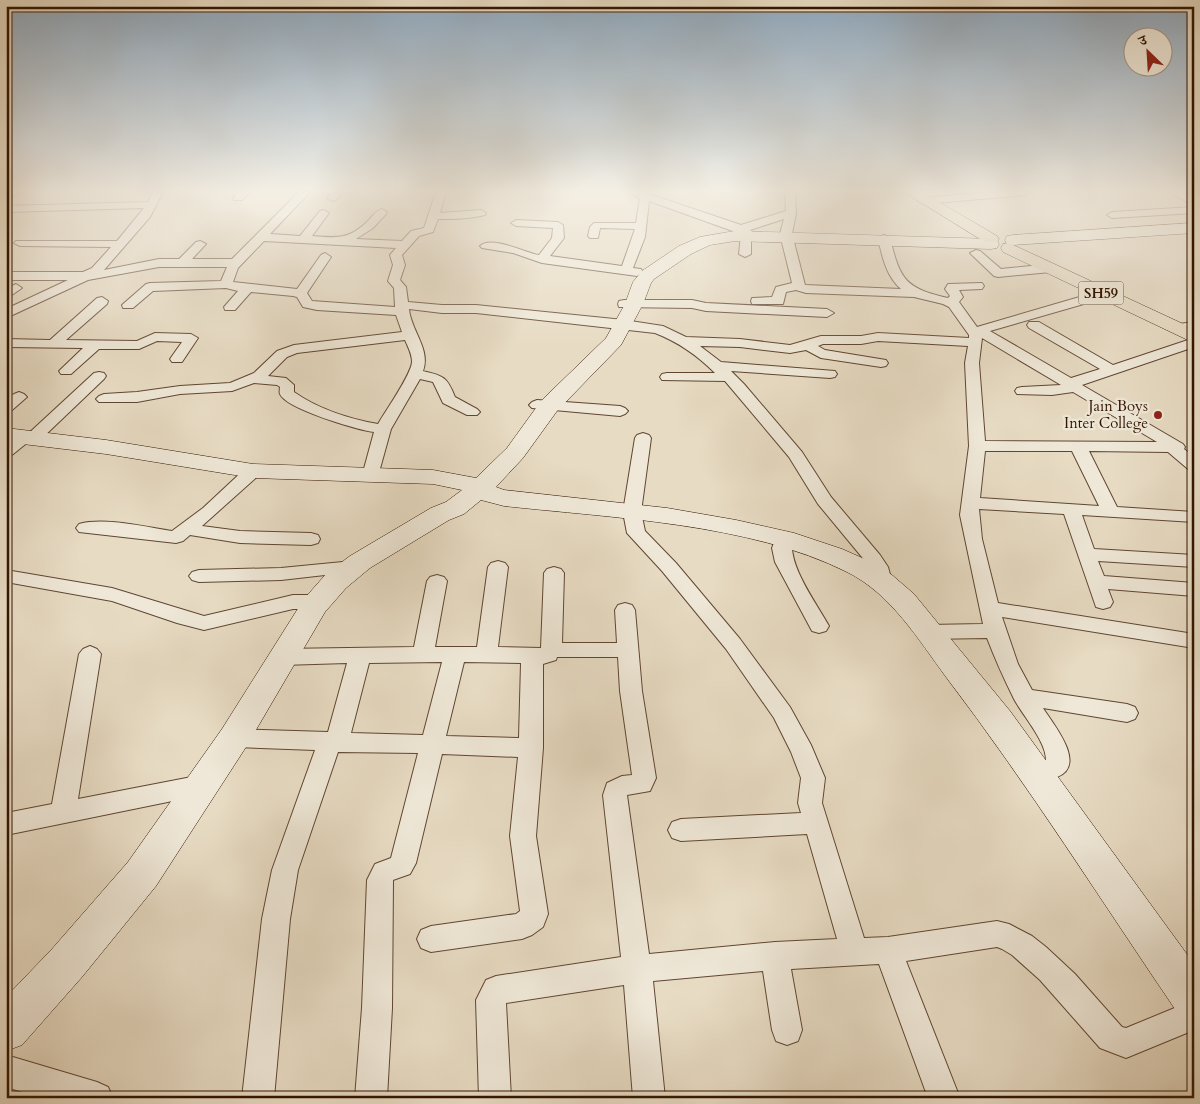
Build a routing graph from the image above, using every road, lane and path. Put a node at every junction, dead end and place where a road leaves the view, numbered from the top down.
1 (1000, 243) edge
2 (73, 244) edge
3 (121, 244) joint
4 (200, 244) dead end
5 (255, 244) edge
6 (374, 244) edge
7 (554, 244) edge
8 (639, 244) edge
9 (702, 244) edge
10 (788, 244) edge
11 (886, 244) edge
12 (1001, 244) edge
13 (1001, 244) edge
14 (404, 245) joint
15 (486, 246) dead end
16 (325, 257) dead end
17 (542, 258) junction
18 (182, 263) junction
19 (236, 263) junction
20 (1051, 268) junction
21 (638, 272) junction
22 (6, 276) edge
23 (87, 276) junction
24 (227, 284) junction
25 (797, 286) junction
26 (978, 286) dead end
27 (248, 288) junction
28 (299, 293) junction
29 (917, 293) junction
30 (1108, 293) junction
31 (757, 300) dead end
32 (102, 301) dead end
33 (950, 302) junction
34 (629, 304) junction
35 (128, 306) dead end
36 (230, 307) dead end
37 (402, 308) junction
38 (827, 313) dead end
39 (6, 314) edge
40 (619, 323) junction
41 (1034, 325) dead end
42 (1192, 333) edge
43 (409, 335) junction
44 (977, 336) junction
45 (686, 341) junction
46 (6, 343) edge
47 (52, 344) junction
48 (95, 345) junction
49 (807, 346) junction
50 (177, 359) dead end
51 (881, 363) dead end
52 (1112, 370) junction
53 (66, 371) dead end
54 (724, 372) junction
55 (415, 373) junction
56 (830, 374) dead end
57 (99, 376) dead end
58 (667, 377) dead end
59 (253, 380) junction
60 (1072, 385) junction
61 (1022, 391) dead end
62 (19, 397) dead end
63 (104, 399) dead end
64 (543, 406) junction
65 (6, 408) edge
66 (620, 411) dead end
67 (472, 412) dead end
68 (383, 429) junction
69 (642, 438) dead end
70 (17, 440) edge
71 (977, 446) junction
72 (1078, 446) junction
73 (1173, 448) junction
74 (1194, 465) edge
75 (253, 471) junction
76 (370, 476) junction
77 (474, 486) junction
78 (970, 503) junction
79 (1071, 510) junction
80 (632, 512) junction
81 (1111, 513) junction
82 (1194, 517) edge
83 (85, 528) dead end
84 (188, 529) junction
85 (310, 539) dead end
86 (784, 539) junction
87 (1086, 554) junction
88 (1194, 561) edge
89 (354, 567) junction
90 (498, 567) dead end
91 (554, 573) dead end
92 (199, 576) dead end
93 (11, 581) edge
94 (437, 581) dead end
95 (882, 582) junction
96 (1096, 582) junction
97 (1194, 590) edge
98 (317, 602) junction
99 (1103, 602) dead end
100 (989, 608) junction
101 (625, 610) dead end
102 (819, 626) dead end
103 (995, 630) junction
104 (928, 632) junction
105 (1194, 641) edge
106 (628, 650) junction
107 (541, 653) junction
108 (90, 654) dead end
109 (423, 654) junction
110 (456, 654) junction
111 (487, 654) junction
112 (360, 656) junction
113 (282, 657) junction
114 (1024, 697) junction
115 (1127, 713) dead end
116 (234, 738) junction
117 (333, 743) junction
118 (433, 746) junction
119 (532, 748) junction
120 (1035, 773) junction
121 (202, 785) junction
122 (63, 813) junction
123 (816, 823) junction
124 (6, 824) edge
125 (681, 830) dead end
126 (431, 939) dead end
127 (888, 950) junction
128 (854, 952) junction
129 (775, 956) junction
130 (637, 969) junction
131 (1194, 1000) edge
132 (1194, 1015) edge
133 (6, 1030) edge
134 (787, 1030) dead end
135 (6, 1071) edge
136 (55, 1092) edge
137 (97, 1098) edge
138 (258, 1098) edge
139 (371, 1098) edge
140 (495, 1098) edge
141 (649, 1098) edge
142 (944, 1098) edge

1 - 20 street
2 - 3 street
3 - 23 street
4 - 18 street
5 - 19 street
6 - 14 street
7 - 17 street
8 - 21 street
9 - 21 main road
10 - 25 street
11 - 29 street
12 - 20 main road, SH59
13 - 30 main road, SH59
14 - 37 street
15 - 17 street
16 - 28 street
17 - 21 street
18 - 19 street
18 - 23 street
19 - 24 street
20 - 30 main road, SH59
21 - 34 main road
22 - 23 street
23 - 39 street
24 - 27 street
24 - 35 street
25 - 29 street
25 - 31 street
26 - 33 street
27 - 28 street
27 - 36 street
28 - 37 street
29 - 33 street
30 - 42 main road, SH59
30 - 44 street
32 - 47 street
33 - 44 street
34 - 38 street
34 - 40 main road
37 - 40 street
37 - 43 street
40 - 45 street
40 - 64 main road
41 - 52 street
42 - 52 street
43 - 55 street
43 - 59 street
44 - 49 street
44 - 60 street
44 - 71 street
45 - 49 street
45 - 54 street
46 - 47 street
47 - 48 street
48 - 50 street
48 - 53 street
49 - 51 street
52 - 60 street
54 - 56 street
54 - 58 street
54 - 95 street
55 - 67 street
55 - 68 street
57 - 70 street
59 - 63 street
59 - 68 street
60 - 61 street
60 - 73 street
62 - 65 street
64 - 66 street
64 - 77 main road
68 - 76 street
69 - 80 street
70 - 75 main road
71 - 72 street
71 - 78 street
72 - 73 street
72 - 81 street
73 - 74 street
75 - 76 main road
75 - 84 street
76 - 77 main road
77 - 80 main road
77 - 89 main road
78 - 79 street
78 - 100 street
79 - 81 street
79 - 87 street
80 - 86 main road
80 - 123 street
81 - 82 street
83 - 84 street
84 - 85 street
86 - 95 main road
86 - 102 street
87 - 88 street
87 - 96 street
89 - 92 street
89 - 98 main road
90 - 111 street
91 - 107 street
93 - 98 street
94 - 109 street
95 - 104 main road
96 - 97 street
96 - 99 street
98 - 113 main road
100 - 103 street
100 - 105 street
101 - 106 street
103 - 104 street
103 - 114 street
104 - 120 main road
106 - 107 street
106 - 130 street
107 - 111 street
107 - 119 street
108 - 122 street
109 - 110 street
109 - 112 street
110 - 111 street
110 - 118 street
112 - 113 street
112 - 117 street
113 - 116 main road
114 - 115 street
114 - 120 street
116 - 117 street
116 - 121 main road
117 - 118 street
117 - 138 street
118 - 119 street
118 - 139 street
119 - 126 street
120 - 131 main road
121 - 122 street
121 - 133 main road
122 - 124 street
123 - 125 street
123 - 128 street
127 - 128 street
127 - 132 street
127 - 142 street
128 - 129 street
129 - 130 street
129 - 134 street
130 - 140 street
130 - 141 street
135 - 136 street
136 - 137 street

